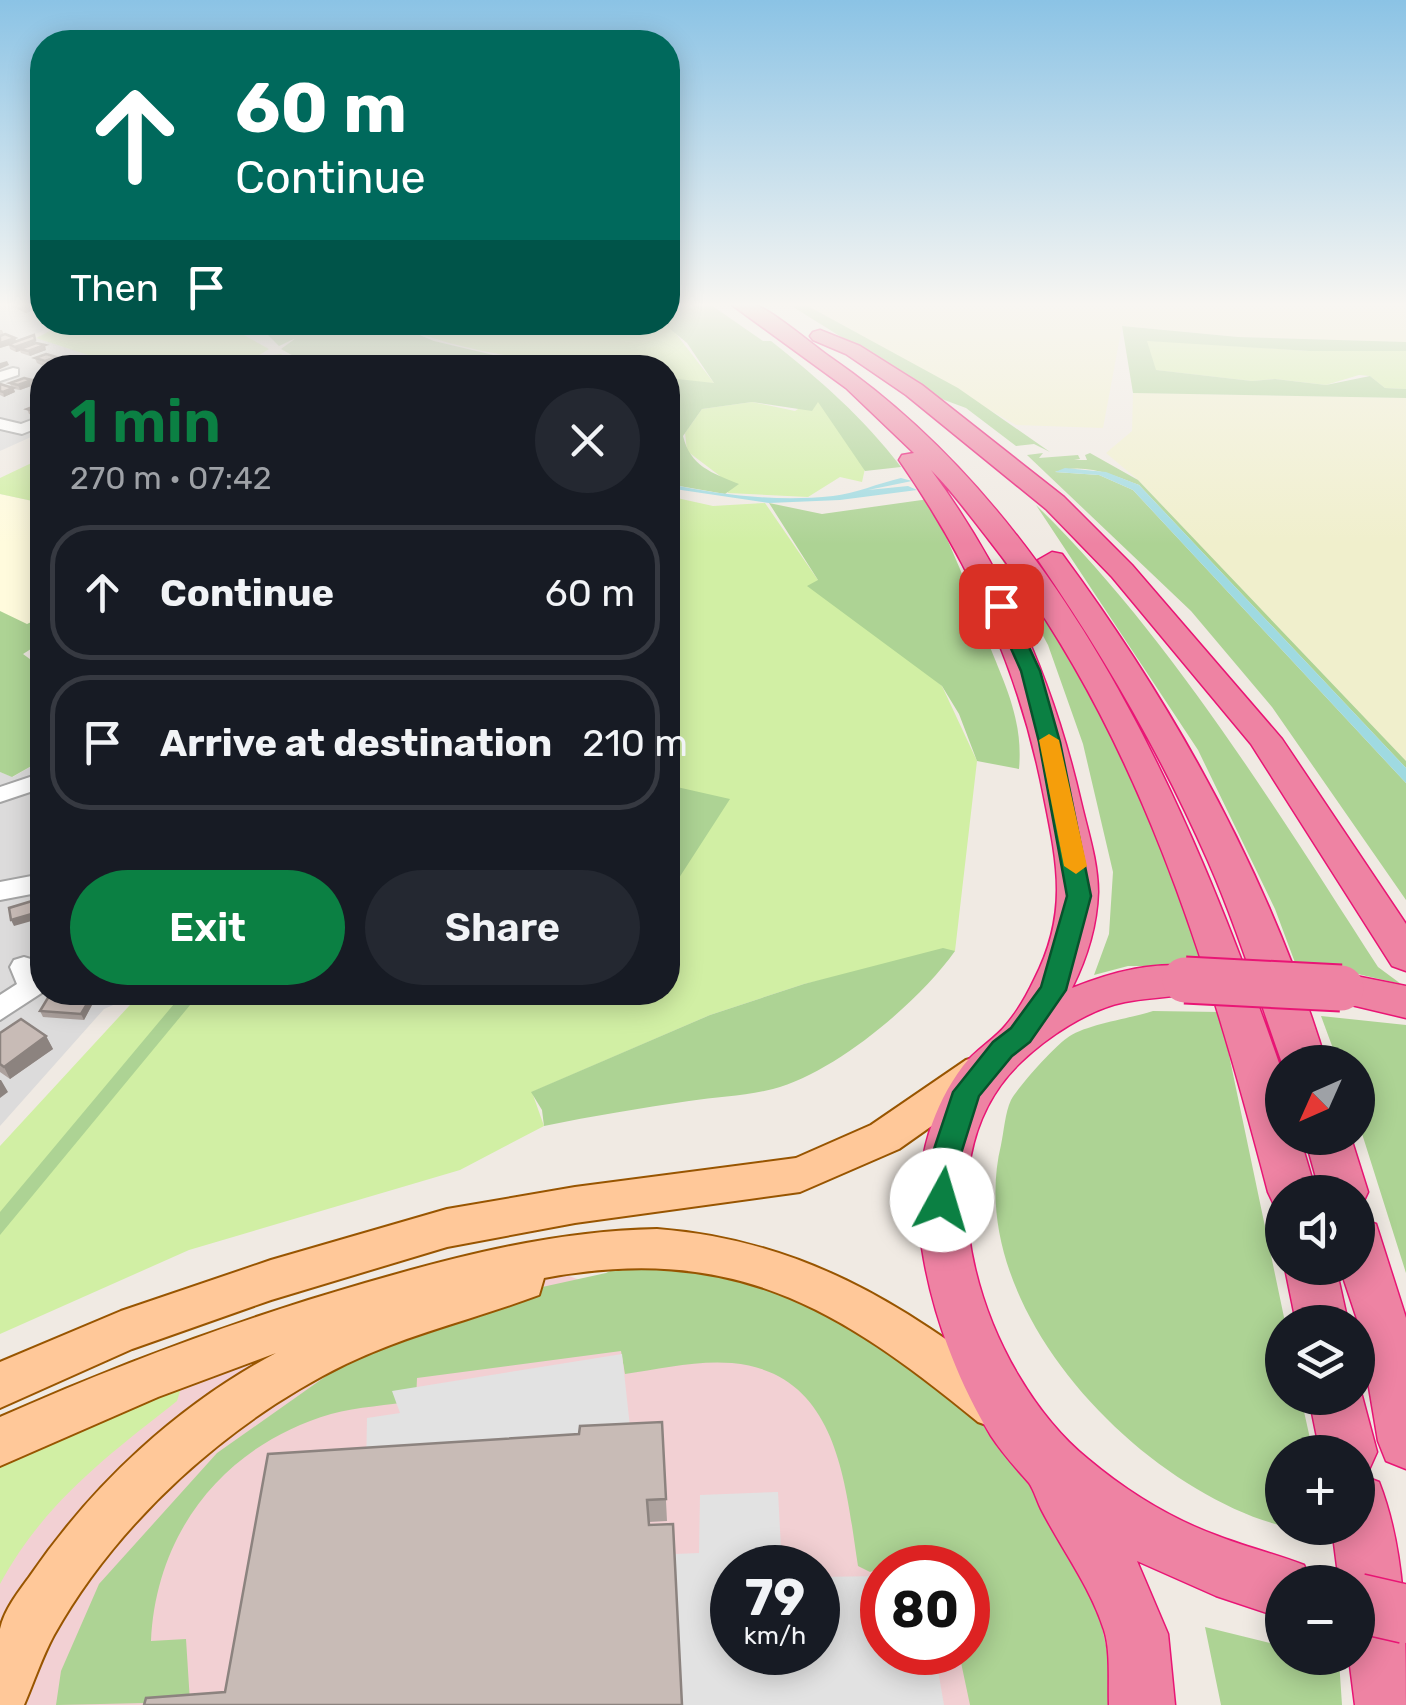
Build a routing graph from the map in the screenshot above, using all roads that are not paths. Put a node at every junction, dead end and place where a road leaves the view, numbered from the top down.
1 (832, 385) edge
2 (857, 385) edge
3 (882, 385) edge
4 (906, 385) edge
5 (0, 424) edge
6 (30, 425) edge
7 (30, 784) edge
8 (0, 795) edge
9 (30, 885) edge
10 (0, 891) edge
11 (1406, 956) edge
12 (24, 968) dead end
13 (30, 983) edge
14 (30, 989) edge
15 (1406, 1002) edge
16 (0, 1009) edge
17 (1298, 1045) edge
18 (1005, 1050) junction
19 (1287, 1175) edge
20 (606, 1248) junction
21 (1370, 1285) edge
22 (0, 1385) edge
23 (1026, 1437) junction
24 (1406, 1441) edge
25 (0, 1442) edge
26 (1364, 1545) edge
27 (1265, 1582) edge
28 (1375, 1607) edge
29 (1406, 1614) edge
30 (0, 1695) edge
31 (1142, 1705) edge
32 (1388, 1705) edge

1 - 18 highway
2 - 19 highway
3 - 17 highway
4 - 11 highway
5 - 6 street
7 - 8 street
9 - 10 street
12 - 13 street
14 - 16 street
15 - 18 highway, bridge
18 - 22 main road
18 - 23 highway
20 - 23 main road
20 - 25 main road
20 - 30 main road
21 - 24 highway
23 - 27 highway
23 - 31 highway
26 - 32 highway
28 - 29 highway, bridge

